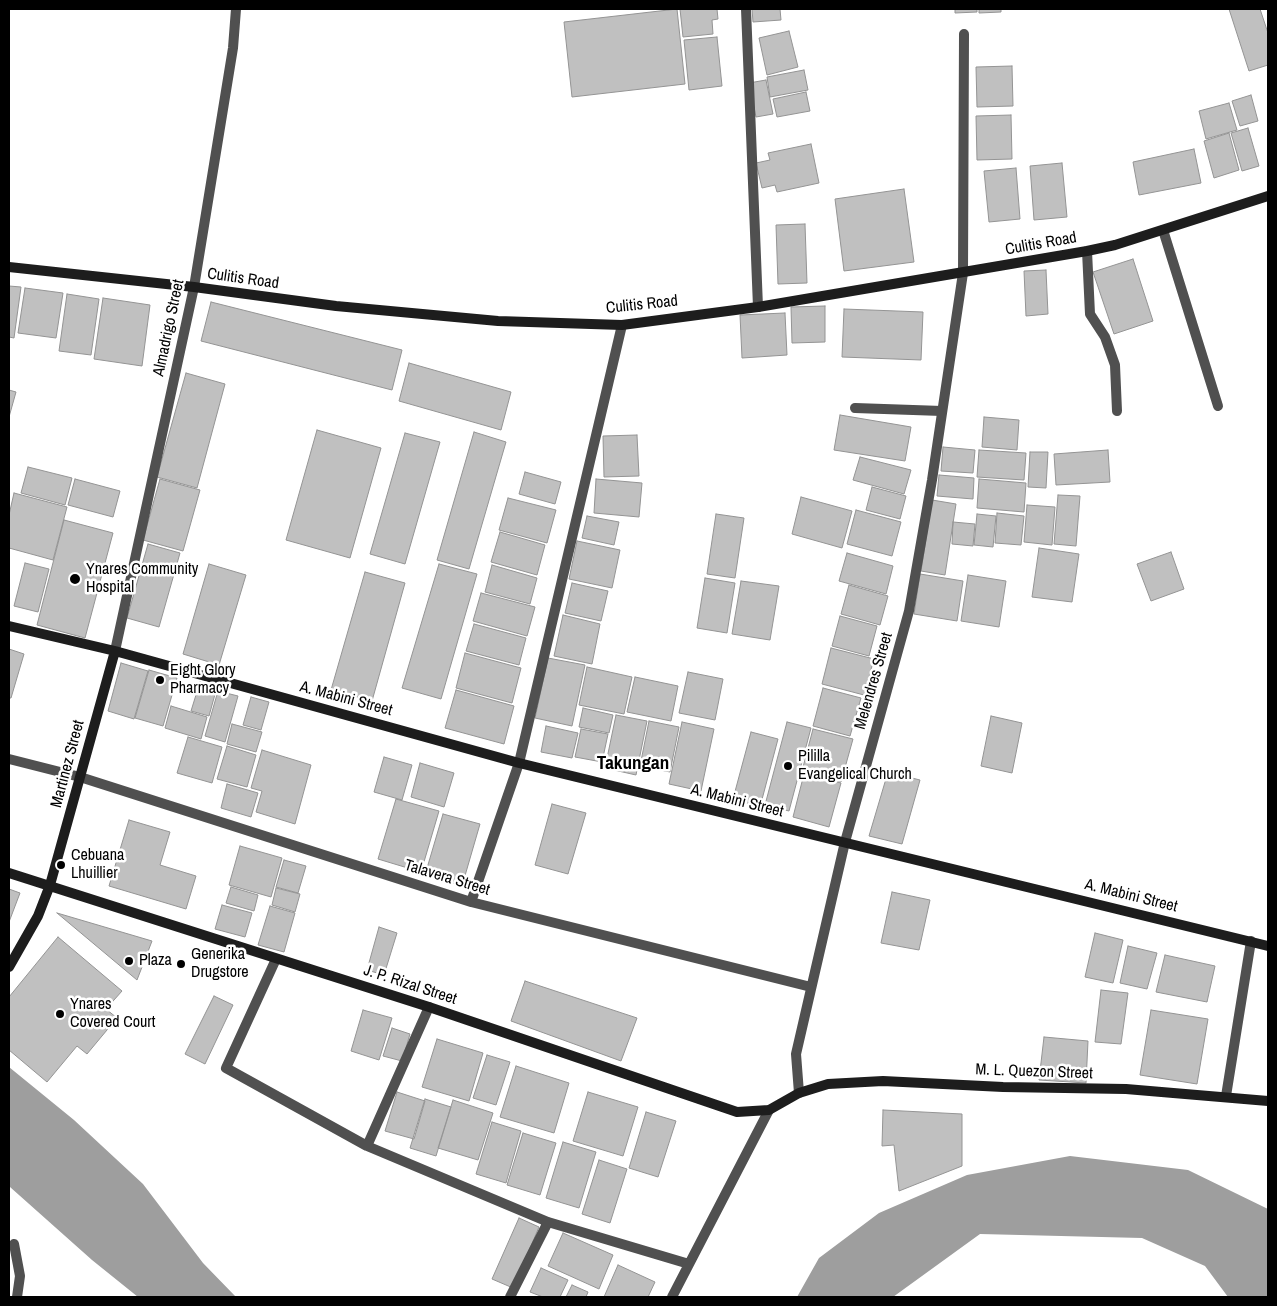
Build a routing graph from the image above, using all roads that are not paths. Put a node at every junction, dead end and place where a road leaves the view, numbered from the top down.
1 (236, 9) edge
2 (746, 9) edge
3 (964, 34) dead end
4 (1268, 196) edge
5 (1163, 230) junction
6 (1087, 251) junction
7 (9, 267) edge
8 (963, 273) junction
9 (194, 287) junction
10 (758, 307) junction
11 (622, 325) junction
12 (1218, 406) dead end
13 (855, 408) dead end
14 (942, 411) junction
15 (1117, 411) dead end
16 (9, 626) edge
17 (115, 651) junction
18 (9, 759) edge
19 (519, 763) junction
20 (80, 777) junction
21 (845, 842) junction
22 (9, 873) edge
23 (50, 885) junction
24 (471, 902) junction
25 (1251, 941) junction
26 (1268, 946) edge
27 (276, 959) junction
28 (9, 967) edge
29 (811, 987) junction
30 (429, 1007) junction
31 (799, 1093) junction
32 (1226, 1096) junction
33 (1268, 1100) edge
34 (769, 1110) junction
35 (367, 1146) junction
36 (548, 1222) junction
37 (14, 1244) dead end
38 (689, 1264) junction
39 (17, 1297) edge
40 (510, 1297) edge
41 (672, 1297) edge

1 - 9 street, Almadrigo Street
2 - 10 street
3 - 8 street, Melendres Street
4 - 5 main road, Culitis Road
5 - 6 main road, Culitis Road
5 - 12 street
6 - 8 main road, Culitis Road
6 - 15 street
7 - 9 main road, Culitis Road
8 - 10 main road, Culitis Road
8 - 14 street, Melendres Street
9 - 11 main road, Culitis Road
9 - 17 street, Almadrigo Street
10 - 11 main road, Culitis Road
11 - 19 street
13 - 14 street
14 - 21 street, Melendres Street
16 - 17 main road, A. Mabini Street
17 - 19 main road, A. Mabini Street
17 - 20 main road, Martinez Street
18 - 20 street, Talavera Street
19 - 21 main road, A. Mabini Street
19 - 24 street
20 - 23 main road, Martinez Street
20 - 24 street, Talavera Street
21 - 25 main road, A. Mabini Street
21 - 29 street, Melendres Street
22 - 23 main road, J. P. Rizal Street
23 - 27 main road, J. P. Rizal Street
23 - 28 main road, Martinez Street
24 - 29 street, Talavera Street
25 - 26 main road, A. Mabini Street
25 - 32 street
27 - 30 main road, J. P. Rizal Street
27 - 35 street
29 - 31 street, Melendres Street
30 - 34 main road, J. P. Rizal Street
30 - 35 street
31 - 32 main road, M. L. Quezon Street
31 - 34 main road, J. P. Rizal Street
32 - 33 main road, M. L. Quezon Street
34 - 38 street
35 - 36 street
36 - 38 street
36 - 40 street
37 - 39 street
38 - 41 street

